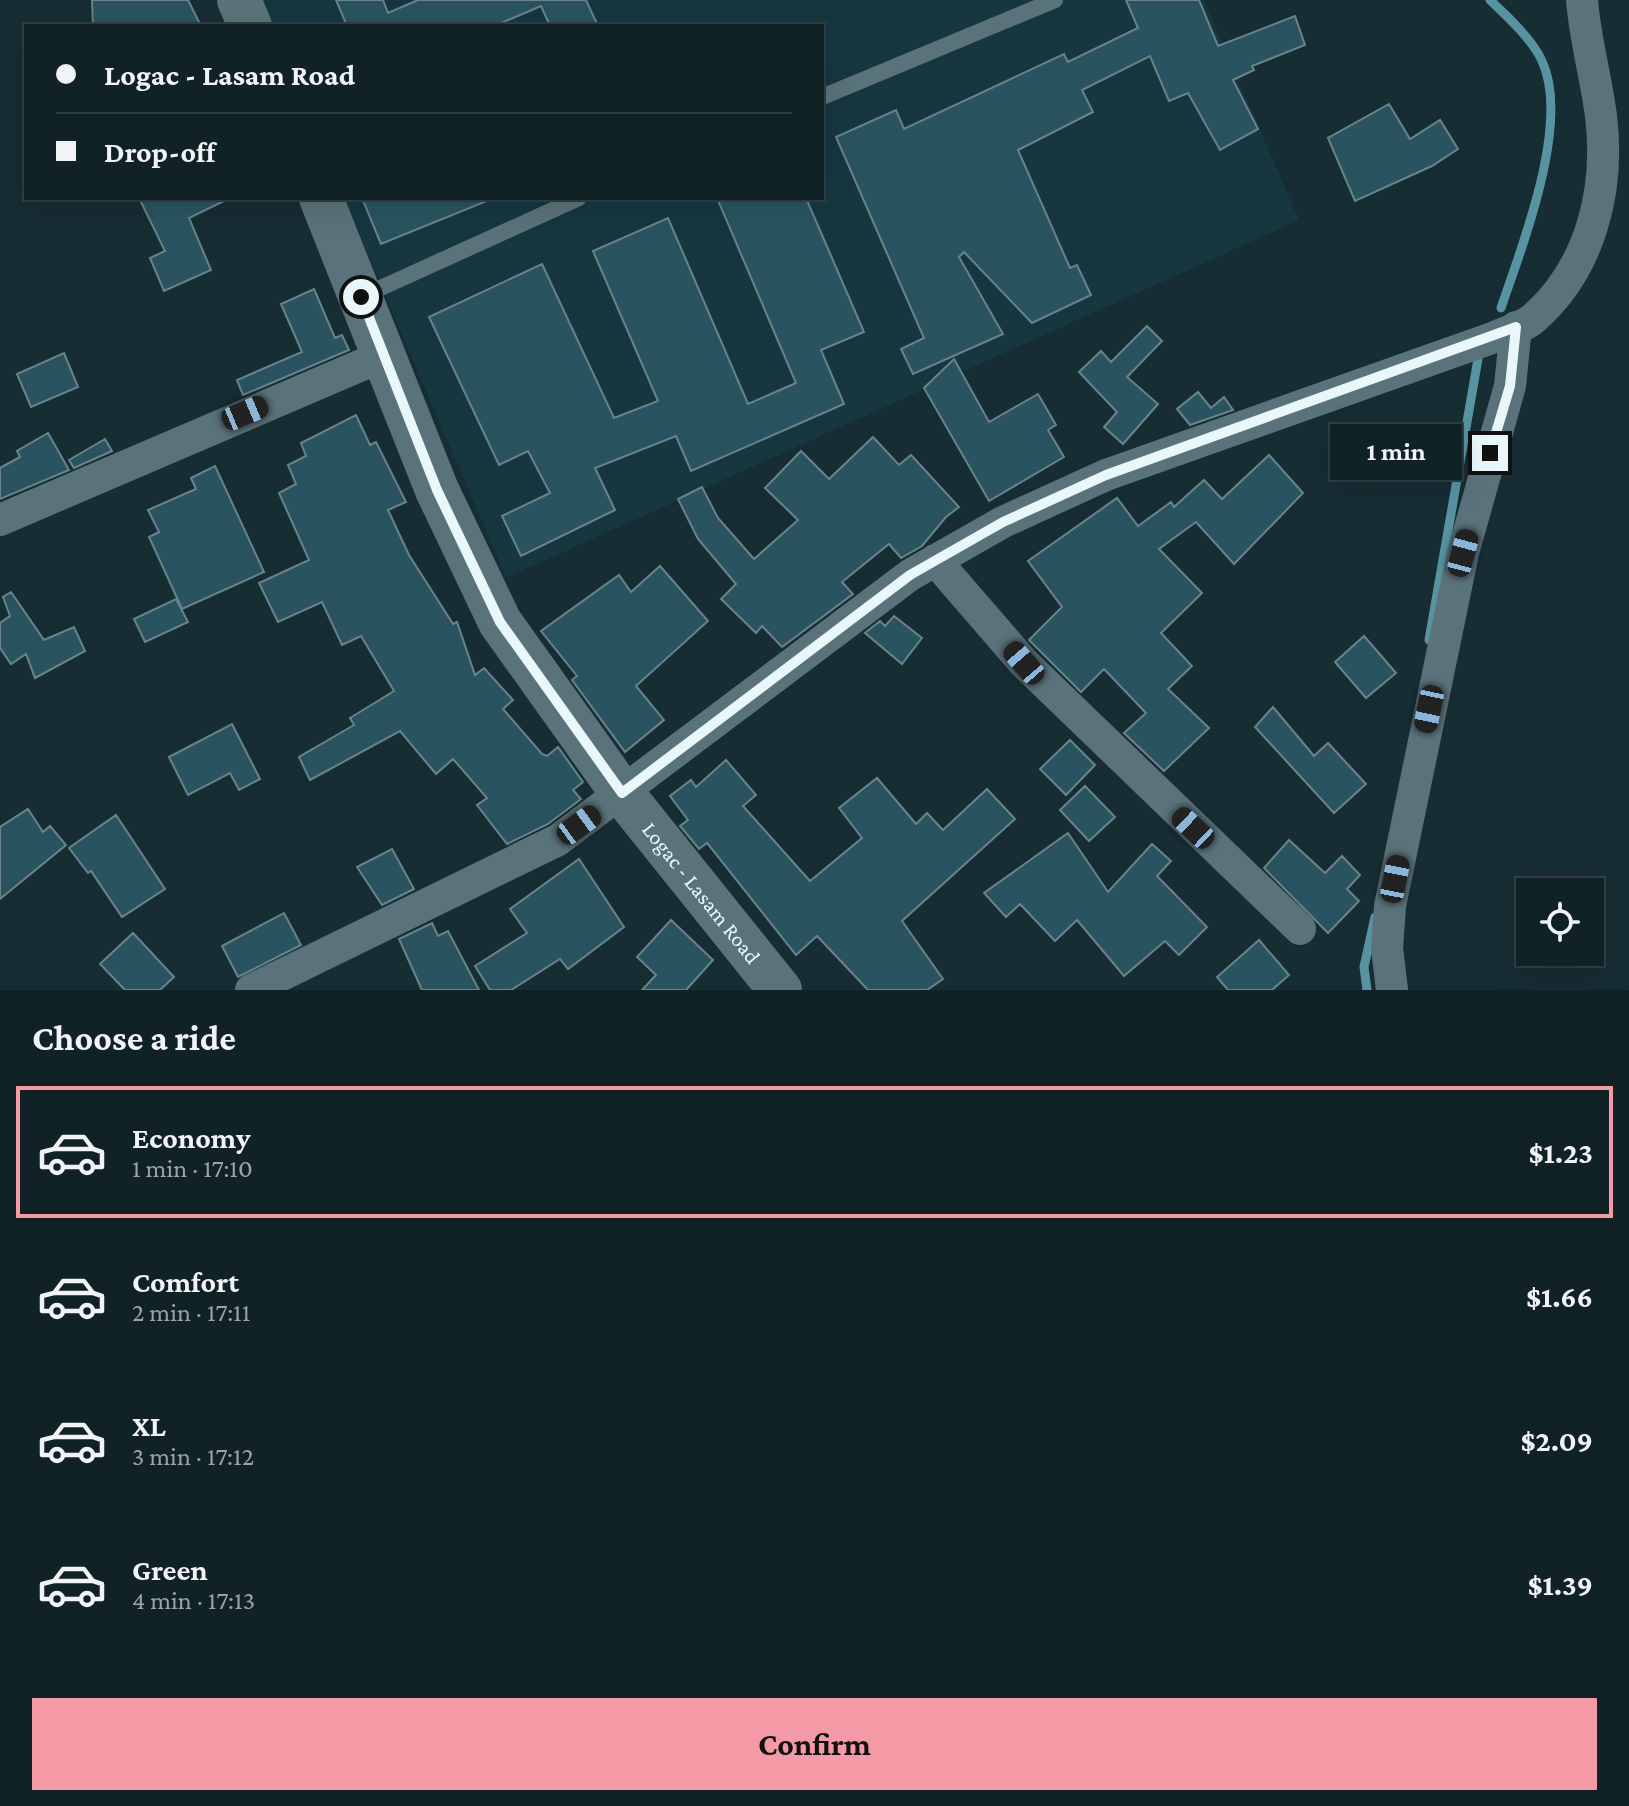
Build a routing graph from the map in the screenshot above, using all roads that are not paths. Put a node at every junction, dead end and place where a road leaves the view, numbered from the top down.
1 (239, 0) edge
2 (1055, 0) edge
3 (1582, 0) edge
4 (249, 24) edge
5 (824, 96) edge
6 (322, 200) edge
7 (575, 200) edge
8 (361, 297) junction
9 (1516, 327) junction
10 (385, 355) junction
11 (0, 520) edge
12 (935, 560) junction
13 (622, 793) junction
14 (1300, 929) dead end
15 (251, 990) edge
16 (780, 990) edge
17 (1392, 990) edge

1 - 4 main road
2 - 5 lane
3 - 9 street
6 - 8 main road, Logac - Lasam Road
7 - 8 lane
8 - 10 main road, Logac - Lasam Road
9 - 12 street
9 - 17 street
10 - 11 street
10 - 13 main road, Logac - Lasam Road
12 - 13 street
12 - 14 street
13 - 15 street
13 - 16 main road, Logac - Lasam Road

